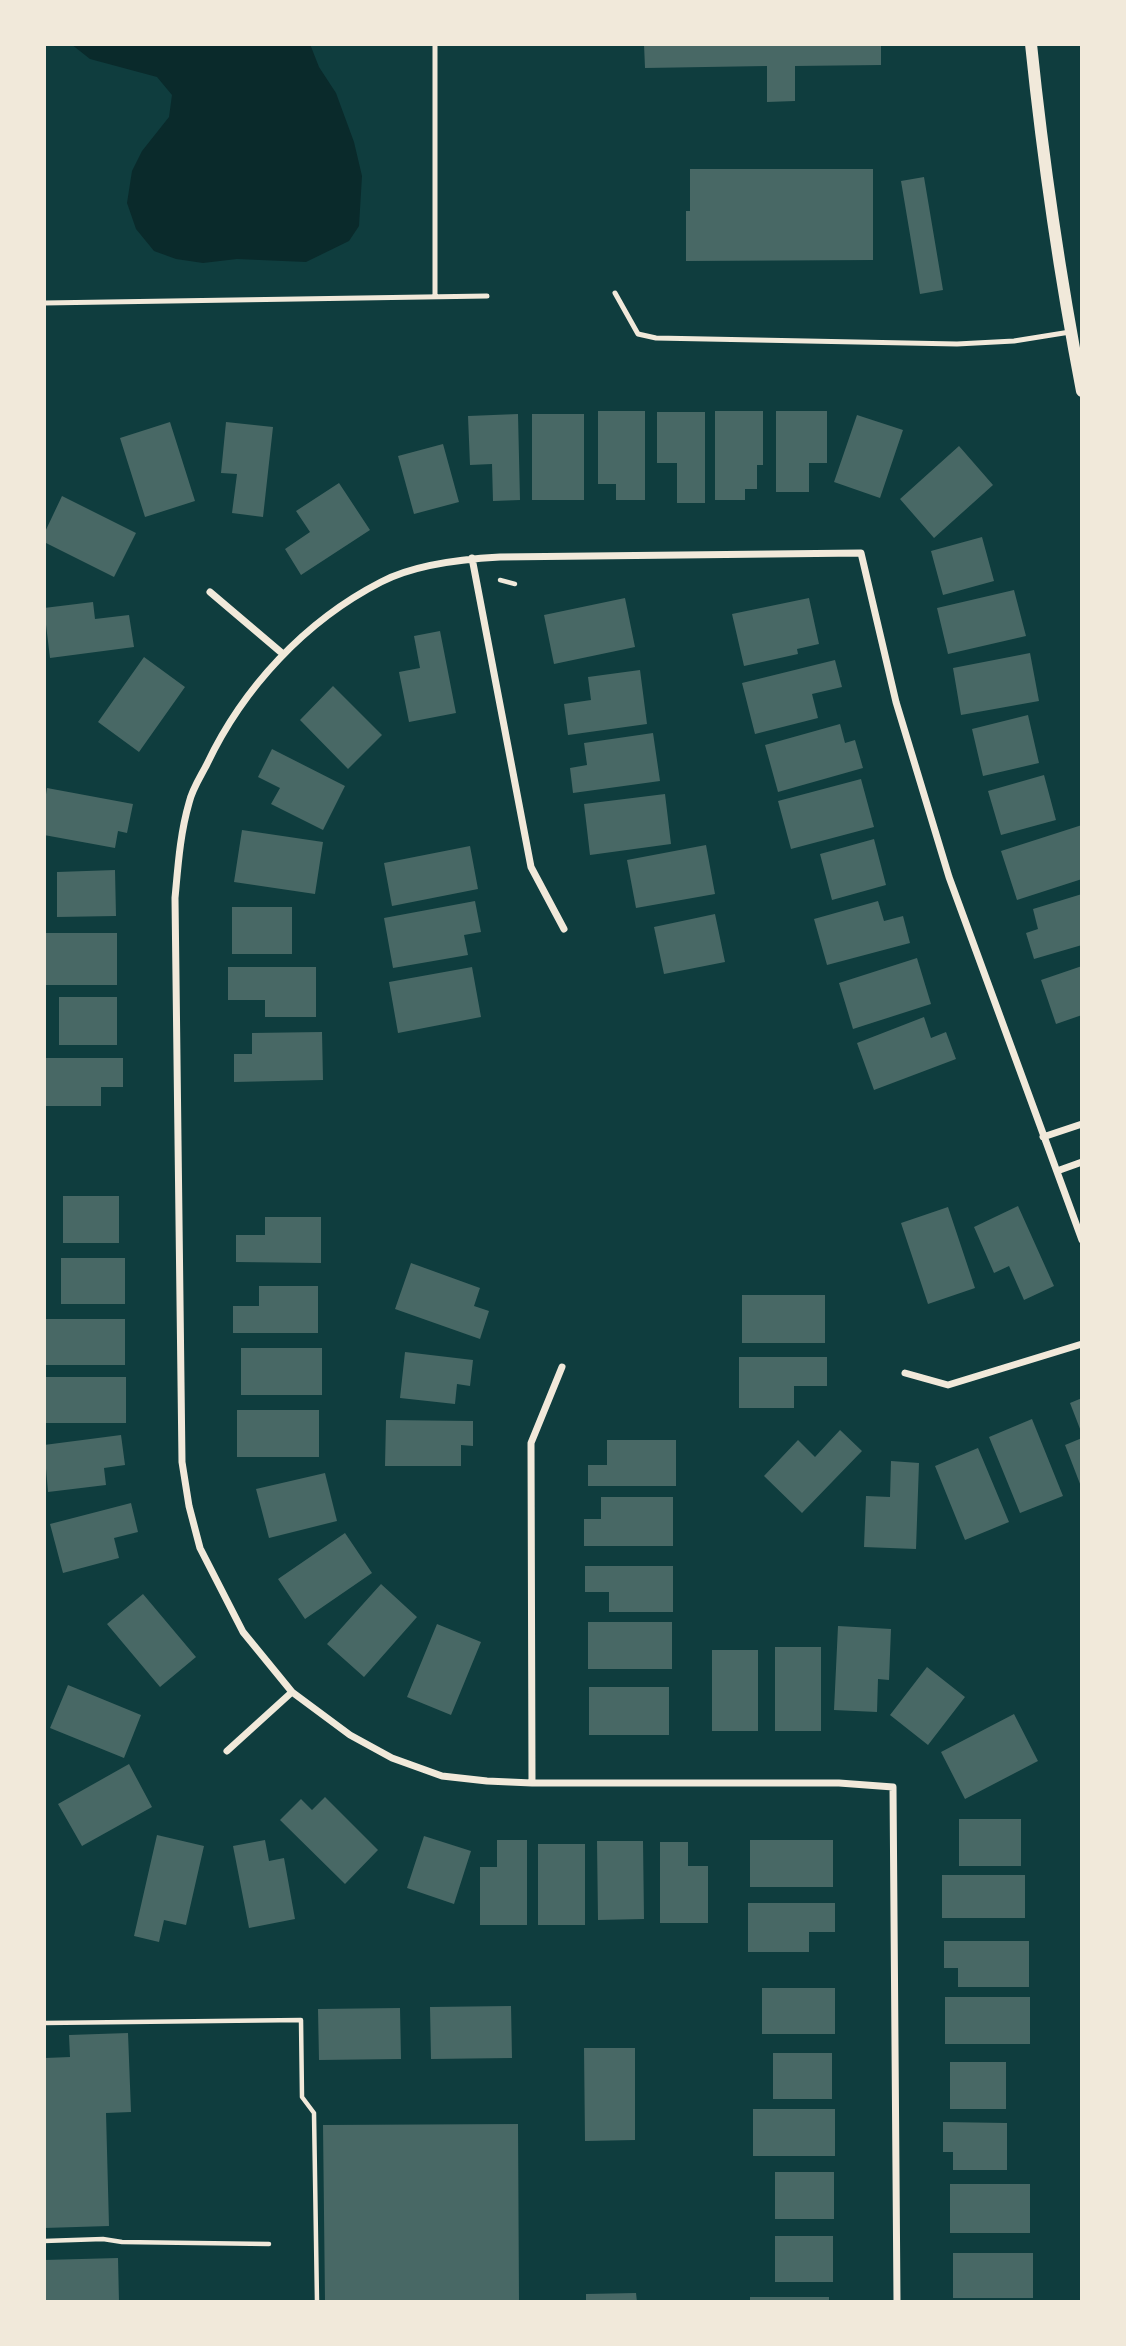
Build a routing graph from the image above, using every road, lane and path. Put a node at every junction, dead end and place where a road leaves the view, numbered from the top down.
1 (435, 44) edge
2 (1031, 44) edge
3 (615, 293) dead end
4 (435, 295) junction
5 (487, 296) dead end
6 (44, 303) edge
7 (1070, 332) junction
8 (1082, 391) edge
9 (472, 558) junction
10 (500, 580) dead end
11 (515, 584) dead end
12 (210, 592) dead end
13 (283, 654) junction
14 (564, 929) dead end
15 (1082, 1124) edge
16 (1043, 1137) junction
17 (1082, 1162) edge
18 (1057, 1171) junction
19 (1082, 1240) edge
20 (1082, 1344) edge
21 (562, 1367) dead end
22 (905, 1373) dead end
23 (292, 1692) junction
24 (227, 1751) dead end
25 (532, 1783) junction
26 (44, 2022) edge
27 (44, 2241) edge
28 (268, 2244) dead end
29 (317, 2302) edge
30 (897, 2302) edge

1 - 4 lane
2 - 7 street
3 - 7 lane
4 - 5 lane
4 - 6 lane
7 - 8 street
9 - 13 street
9 - 14 street
9 - 16 street
10 - 11 path
12 - 13 street
13 - 23 street
15 - 16 street
16 - 18 street
17 - 18 street
18 - 19 street
20 - 22 street
21 - 25 street
23 - 24 street
23 - 25 street
25 - 30 street
26 - 29 path
27 - 28 path

